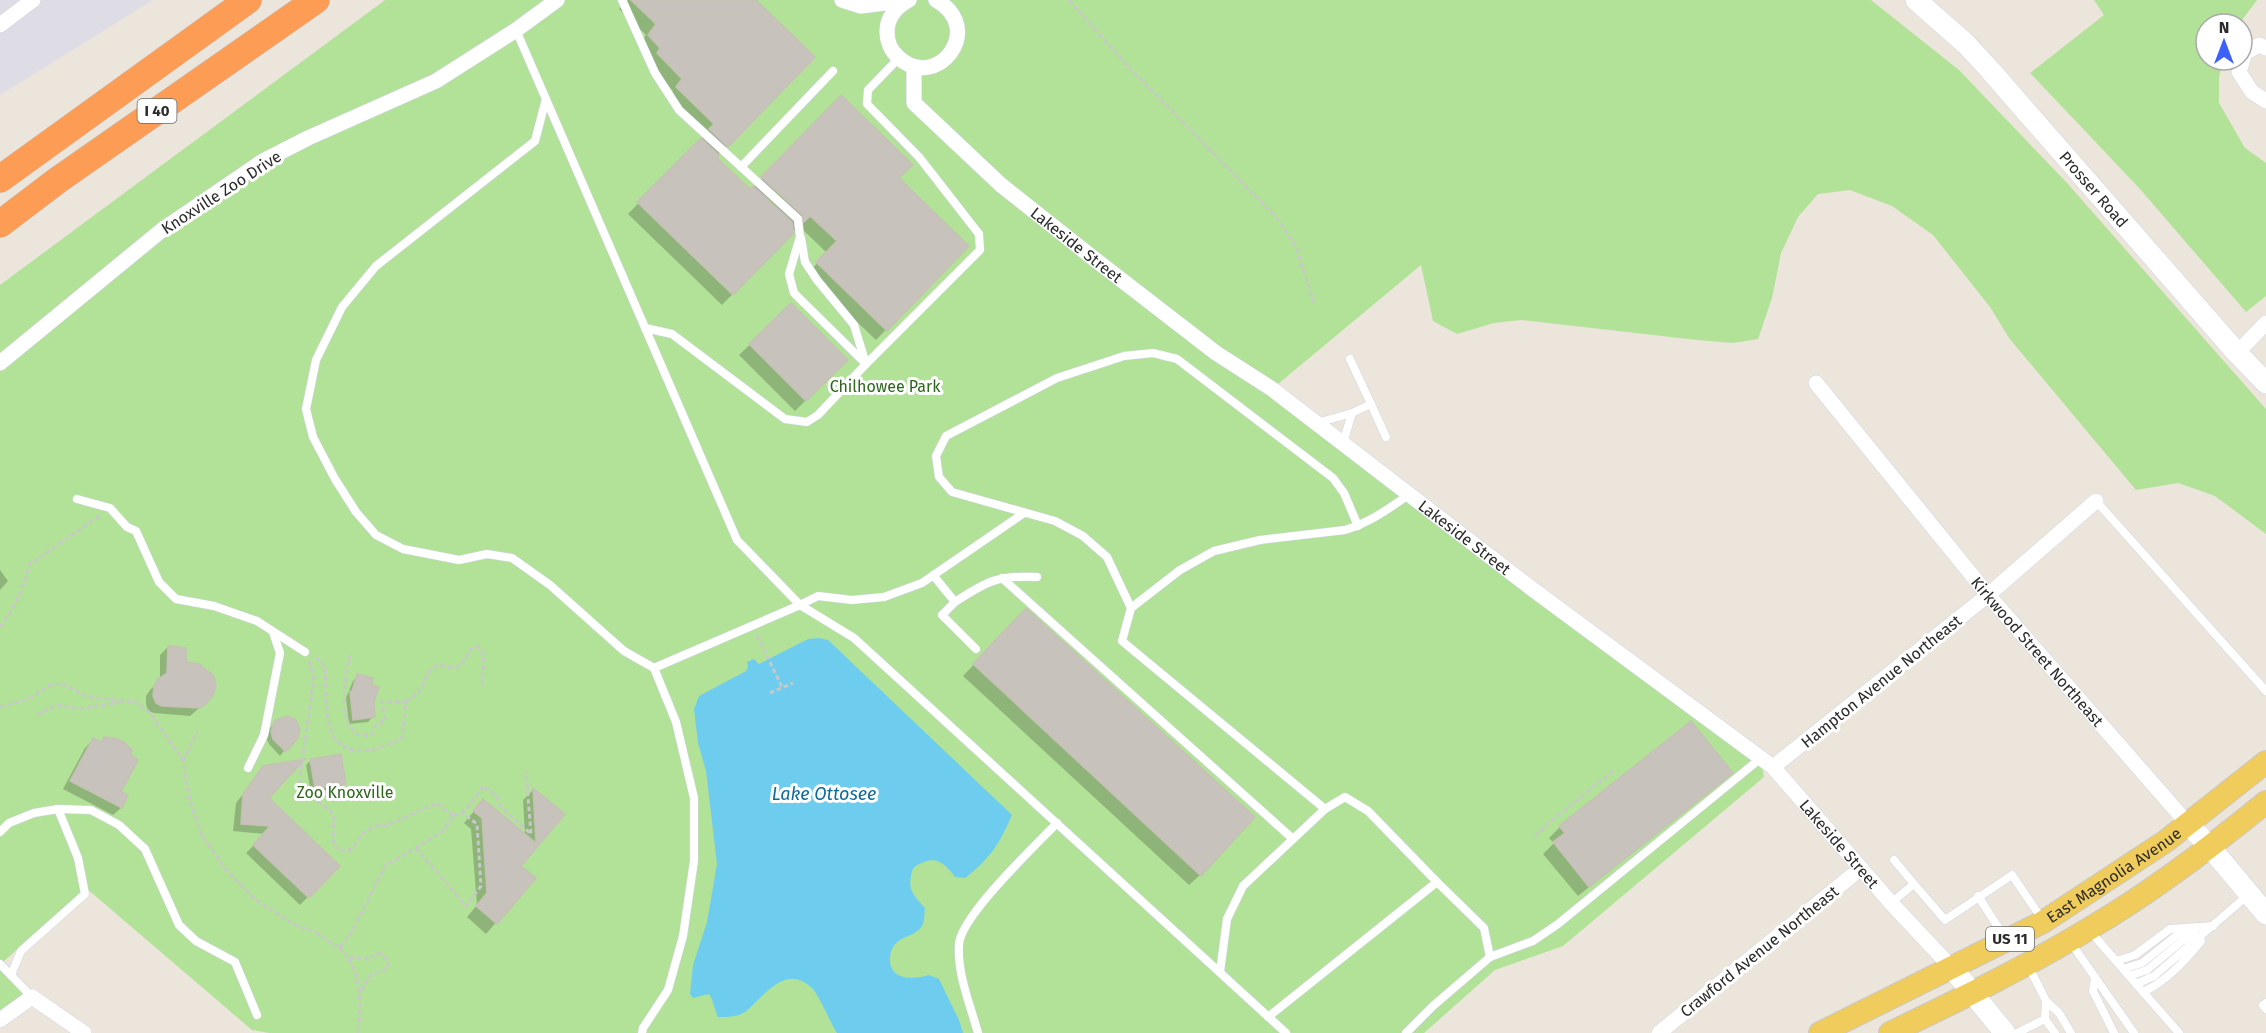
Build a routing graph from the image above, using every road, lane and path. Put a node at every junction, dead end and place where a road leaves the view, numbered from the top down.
1 (33, 0) edge
2 (248, 0) edge
3 (316, 0) edge
4 (557, 0) edge
5 (622, 0) edge
6 (842, 0) edge
7 (908, 0) edge
8 (936, 0) edge
9 (1069, 0) edge
10 (1916, 0) edge
11 (0, 25) edge
12 (516, 30) junction
13 (2266, 48) edge
14 (899, 58) junction
15 (914, 67) junction
16 (833, 71) dead end
17 (546, 99) junction
18 (2266, 101) edge
19 (741, 167) junction
20 (0, 179) edge
21 (0, 224) edge
22 (800, 237) junction
23 (1315, 306) dead end
24 (645, 328) junction
25 (2261, 329) edge
26 (2266, 348) edge
27 (2237, 353) junction
28 (1350, 358) dead end
29 (0, 363) edge
30 (866, 364) junction
31 (1816, 383) dead end
32 (2266, 383) edge
33 (1371, 404) junction
34 (1352, 412) junction
35 (1317, 423) junction
36 (1386, 436) dead end
37 (1343, 443) junction
38 (1410, 494) junction
39 (77, 499) dead end
40 (2096, 501) joint
41 (110, 508) junction
42 (1024, 513) junction
43 (1358, 526) junction
44 (933, 575) junction
45 (1036, 577) dead end
46 (1002, 578) junction
47 (1988, 596) junction
48 (955, 602) junction
49 (800, 605) junction
50 (1131, 608) junction
51 (753, 625) junction
52 (0, 627) edge
53 (273, 632) junction
54 (976, 650) dead end
55 (305, 652) junction
56 (351, 653) dead end
57 (654, 668) junction
58 (793, 682) dead end
59 (482, 686) dead end
60 (782, 687) junction
61 (2266, 691) edge
62 (770, 693) dead end
63 (128, 701) junction
64 (406, 702) junction
65 (0, 707) edge
66 (37, 715) dead end
67 (198, 731) dead end
68 (183, 760) junction
69 (1767, 762) junction
70 (2266, 762) edge
71 (248, 768) dead end
72 (526, 771) dead end
73 (1613, 771) dead end
74 (2266, 802) edge
75 (58, 809) junction
76 (1325, 809) junction
77 (462, 813) junction
78 (453, 816) junction
79 (1057, 823) junction
80 (2188, 824) junction
81 (0, 832) edge
82 (1535, 836) dead end
83 (1293, 839) junction
84 (2211, 847) junction
85 (416, 848) junction
86 (1894, 860) dead end
87 (1860, 869) junction
88 (1437, 882) junction
89 (1914, 884) junction
90 (2250, 894) junction
91 (1978, 896) junction
92 (1891, 903) junction
93 (2266, 914) edge
94 (2043, 921) junction
95 (2213, 926) junction
96 (2079, 935) junction
97 (2007, 941) junction
98 (339, 948) junction
99 (349, 957) junction
100 (1490, 957) junction
101 (2116, 961) junction
102 (2027, 963) junction
103 (0, 964) edge
104 (1952, 968) junction
105 (2123, 969) junction
106 (1220, 972) junction
107 (11, 975) junction
108 (2129, 976) junction
109 (2095, 977) junction
110 (2136, 984) junction
111 (1973, 992) junction
112 (2143, 992) junction
113 (359, 994) junction
114 (32, 997) junction
115 (2046, 1001) junction
116 (2266, 1003) edge
117 (2266, 1009) edge
118 (257, 1015) dead end
119 (1268, 1017) junction
120 (2045, 1018) junction
121 (0, 1020) edge
122 (84, 1033) edge
123 (358, 1033) edge
124 (642, 1033) edge
125 (978, 1033) edge
126 (1286, 1033) edge
127 (1406, 1033) edge
128 (1659, 1033) edge
129 (1820, 1033) edge
130 (1890, 1033) edge
131 (2006, 1033) edge
132 (2017, 1033) edge
133 (2055, 1033) edge
134 (2071, 1033) edge
135 (2114, 1033) edge
136 (2134, 1033) edge
137 (2179, 1033) edge

1 - 11 street
2 - 20 highway, I 40
3 - 21 highway, I 40
4 - 12 street, Knoxville Zoo Drive
5 - 19 lane
6 - 7 street
7 - 14 street
8 - 15 street
9 - 23 path
10 - 27 street, Prosser Road
12 - 17 lane
12 - 29 street, Knoxville Zoo Drive
13 - 18 street
14 - 15 street
14 - 30 lane
15 - 35 street, Lakeside Street
16 - 19 lane
17 - 24 lane
17 - 57 lane
19 - 22 lane
22 - 30 lane
22 - 30 lane
24 - 30 lane
24 - 49 lane
25 - 26 street
25 - 27 street
27 - 32 street, Prosser Road
28 - 33 lane
31 - 47 street, Kirkwood Street Northeast
33 - 34 lane
33 - 36 lane
34 - 35 lane
34 - 37 lane
35 - 37 street, Lakeside Street
37 - 38 street, Lakeside Street
38 - 43 lane
38 - 69 street, Lakeside Street
39 - 41 lane
40 - 47 street, Hampton Avenue Northeast
40 - 61 lane
41 - 52 path
41 - 53 lane
42 - 43 lane
42 - 44 lane
42 - 50 lane
43 - 50 lane
44 - 48 lane
44 - 49 lane
45 - 46 lane
46 - 48 lane
46 - 83 lane
47 - 69 street, Hampton Avenue Northeast
47 - 80 street, Kirkwood Street Northeast
48 - 54 lane
49 - 51 lane
49 - 79 lane
50 - 76 lane
51 - 57 lane
51 - 60 path
53 - 55 lane
53 - 71 lane
55 - 64 path
55 - 78 path
56 - 64 path
57 - 124 lane
58 - 60 path
59 - 64 path
60 - 62 path
63 - 65 path
63 - 66 path
63 - 68 path
67 - 68 path
68 - 98 path
69 - 87 street, Lakeside Street
69 - 100 lane
70 - 80 main road, East Magnolia Avenue / US 11
72 - 77 path
73 - 82 path
74 - 84 main road, East Magnolia Avenue / US 11
75 - 81 lane
75 - 107 lane
75 - 118 lane
76 - 83 lane
76 - 88 lane
77 - 78 path
77 - 85 path
78 - 85 path
79 - 106 lane
79 - 125 lane
80 - 84 street, Kirkwood Street Northeast
80 - 94 main road, East Magnolia Avenue / US 11
83 - 106 lane
84 - 90 street, Kirkwood Street Northeast
84 - 96 main road, East Magnolia Avenue / US 11
85 - 98 path
86 - 89 lane
87 - 92 street, Lakeside Street
87 - 128 street, Crawford Avenue Northeast
88 - 100 lane
88 - 119 lane
89 - 91 lane
89 - 92 lane
90 - 93 street, Kirkwood Street Northeast
90 - 95 lane
91 - 94 lane
91 - 97 lane
92 - 104 street, Lakeside Street
94 - 97 main road, East Magnolia Avenue / US 11
95 - 101 lane
95 - 105 lane
95 - 108 lane
95 - 110 lane
95 - 112 lane
96 - 101 lane
96 - 102 main road, East Magnolia Avenue / US 11
96 - 109 lane
97 - 104 main road, East Magnolia Avenue / US 11
98 - 99 path
99 - 113 path
99 - 113 path
100 - 127 lane
101 - 105 lane
102 - 111 main road, East Magnolia Avenue / US 11
102 - 115 lane
103 - 107 lane
104 - 111 street, Lakeside Street
104 - 129 main road, East Magnolia Avenue / US 11
105 - 108 lane
106 - 119 lane
107 - 114 lane
108 - 110 lane
109 - 135 lane
109 - 136 lane
110 - 112 lane
111 - 130 main road, East Magnolia Avenue / US 11
111 - 131 street, Lakeside Street
112 - 137 lane
113 - 123 path
114 - 121 street
114 - 122 street
115 - 120 lane
115 - 134 lane
116 - 117 lane
119 - 126 lane
120 - 132 lane
120 - 133 lane

